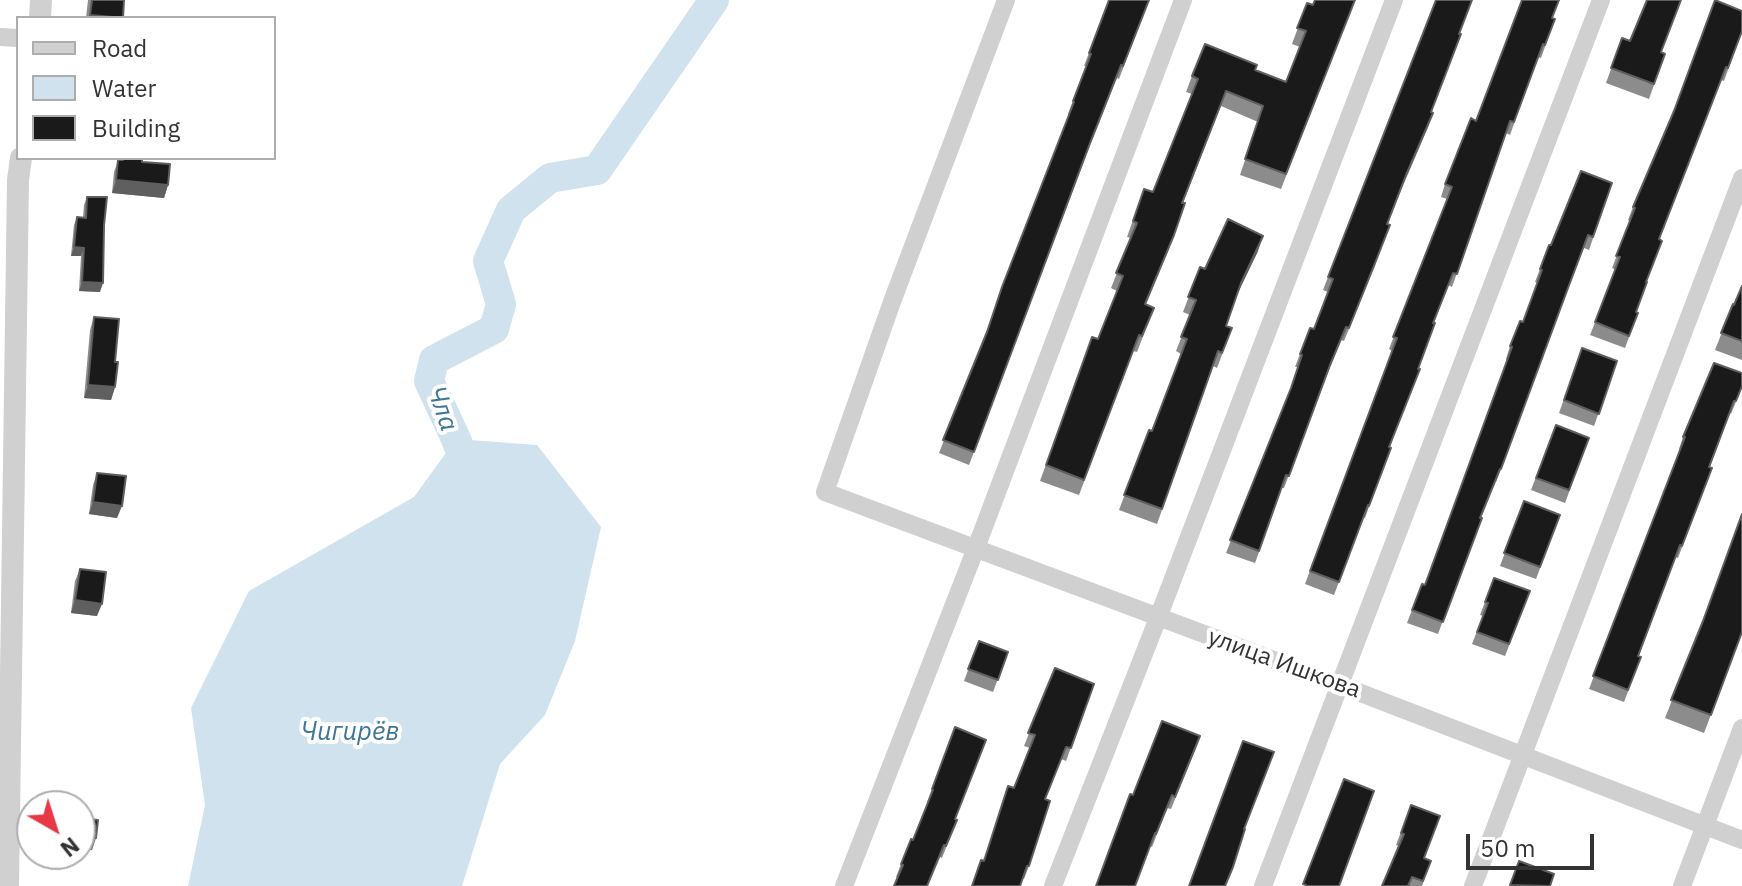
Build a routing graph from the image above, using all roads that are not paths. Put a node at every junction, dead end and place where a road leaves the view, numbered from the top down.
1 (1006, 0) edge
2 (1183, 0) edge
3 (1394, 0) edge
4 (1601, 0) edge
5 (21, 160) edge
6 (1742, 178) edge
7 (976, 548) junction
8 (1158, 618) junction
9 (1340, 685) junction
10 (1742, 728) edge
11 (1522, 756) junction
12 (1705, 825) junction
13 (1742, 840) edge
14 (8, 886) edge
15 (844, 886) edge
16 (1053, 886) edge
17 (1263, 886) edge
18 (1473, 886) edge
19 (1682, 886) edge

1 - 7 street, улица Ишкова
2 - 7 street
3 - 8 street
4 - 9 street
5 - 14 street
6 - 11 street
7 - 8 street, улица Ишкова
7 - 15 street
8 - 9 street, улица Ишкова
8 - 16 street
9 - 11 street, улица Ишкова
9 - 17 street
10 - 12 street
11 - 12 street, улица Ишкова
11 - 18 street
12 - 13 street, улица Ишкова
12 - 19 street

